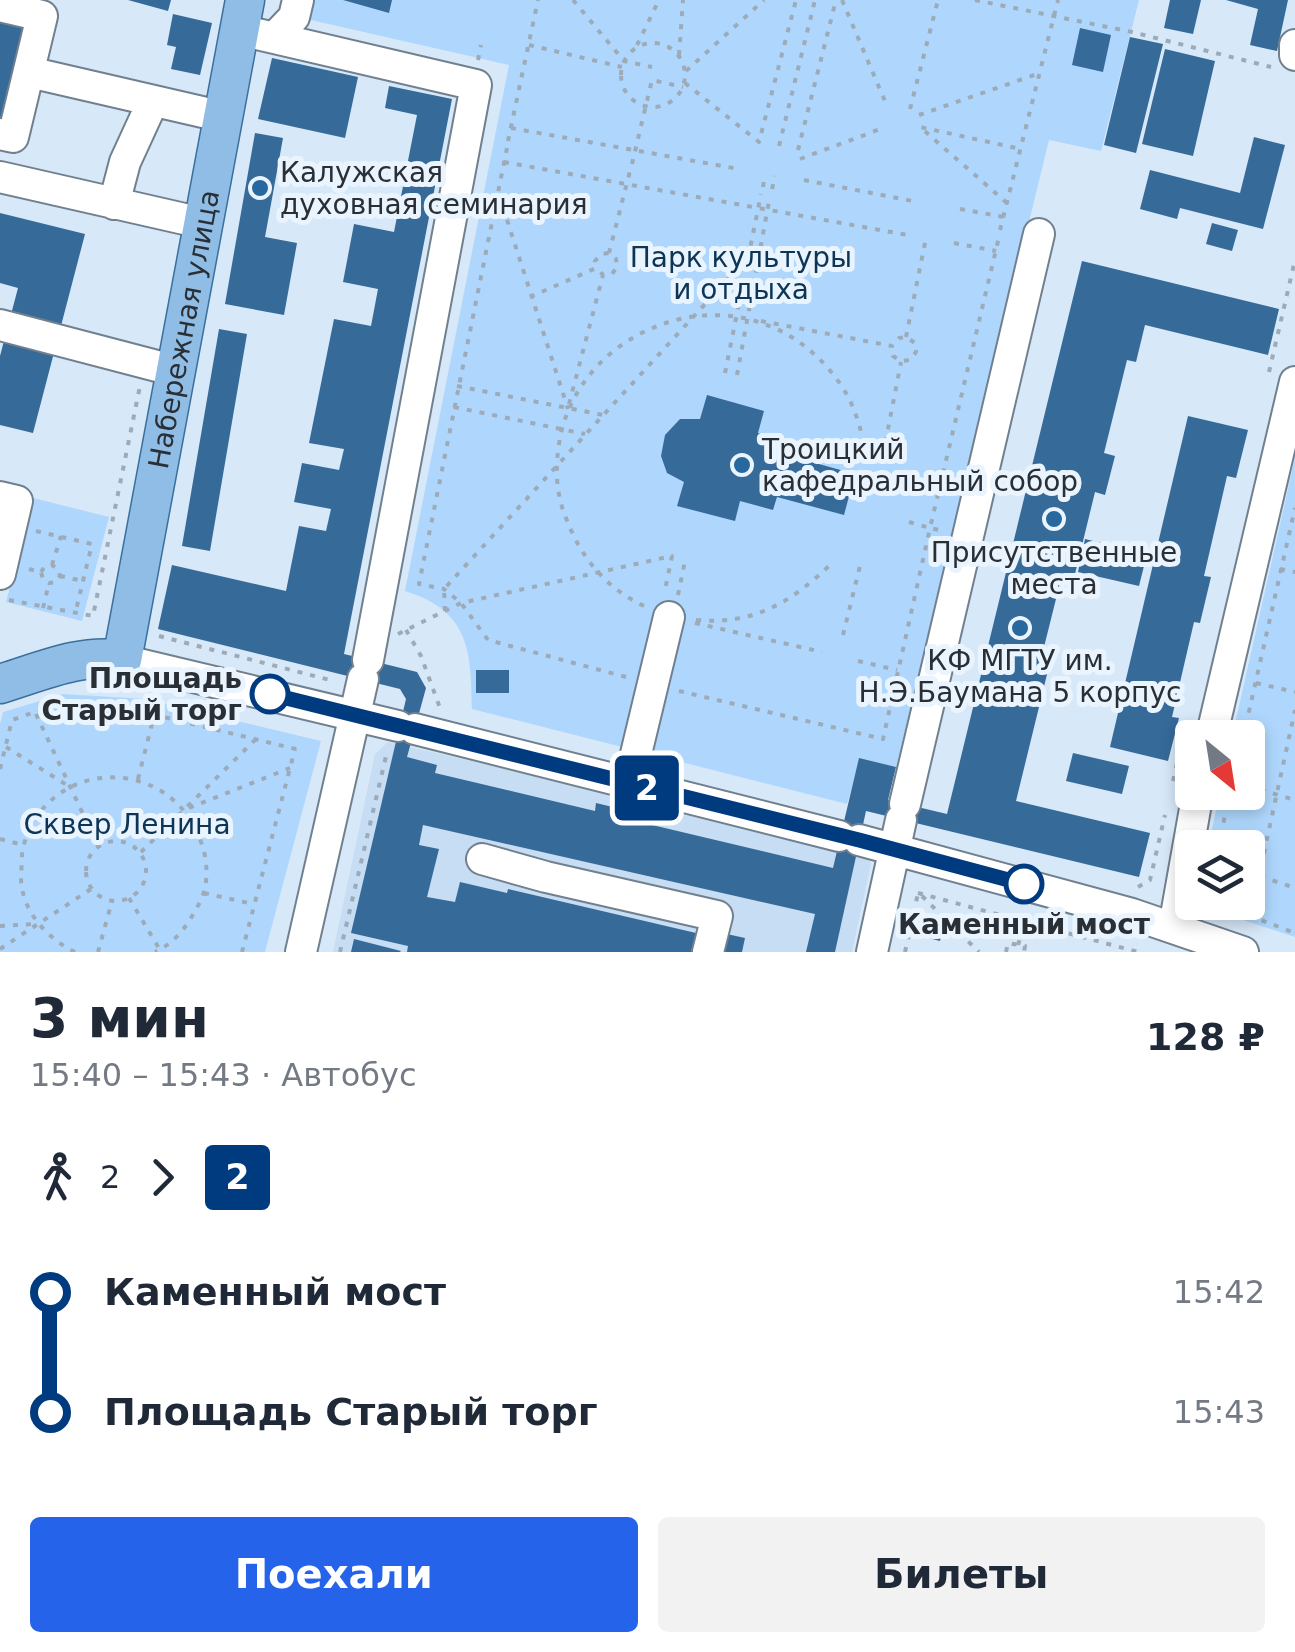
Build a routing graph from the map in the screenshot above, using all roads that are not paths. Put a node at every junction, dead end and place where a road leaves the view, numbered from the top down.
1 (298, 0) edge
2 (0, 6) edge
3 (253, 23) edge
4 (29, 72) junction
5 (154, 101) junction
6 (224, 116) junction
7 (0, 134) edge
8 (0, 177) edge
9 (114, 204) junction
10 (202, 223) junction
11 (1039, 234) dead end
12 (0, 325) edge
13 (176, 371) junction
14 (1295, 382) edge
15 (6, 511) edge
16 (0, 574) edge
17 (668, 616) road end
18 (122, 660) junction
19 (364, 678) junction
20 (0, 684) edge
21 (1215, 720) edge
22 (629, 783) junction
23 (1195, 810) edge
24 (894, 850) junction
25 (482, 859) dead end
26 (1174, 928) junction
27 (300, 952) edge
28 (708, 952) edge
29 (872, 952) edge
30 (1243, 952) edge

1 - 3 street
2 - 4 street
3 - 6 main road, Набережная улица
3 - 19 street
4 - 5 street
4 - 7 street
5 - 6 street
5 - 9 street
6 - 10 main road, Набережная улица
8 - 9 street
9 - 10 street
10 - 13 main road, Набережная улица
11 - 24 street
12 - 13 street
13 - 18 main road, Набережная улица
14 - 21 street
15 - 16 street
17 - 22 street
18 - 19 street
18 - 20 main road
19 - 22 street
19 - 27 street
22 - 24 street
23 - 26 street
24 - 26 street
24 - 29 street
25 - 28 street
26 - 30 street

